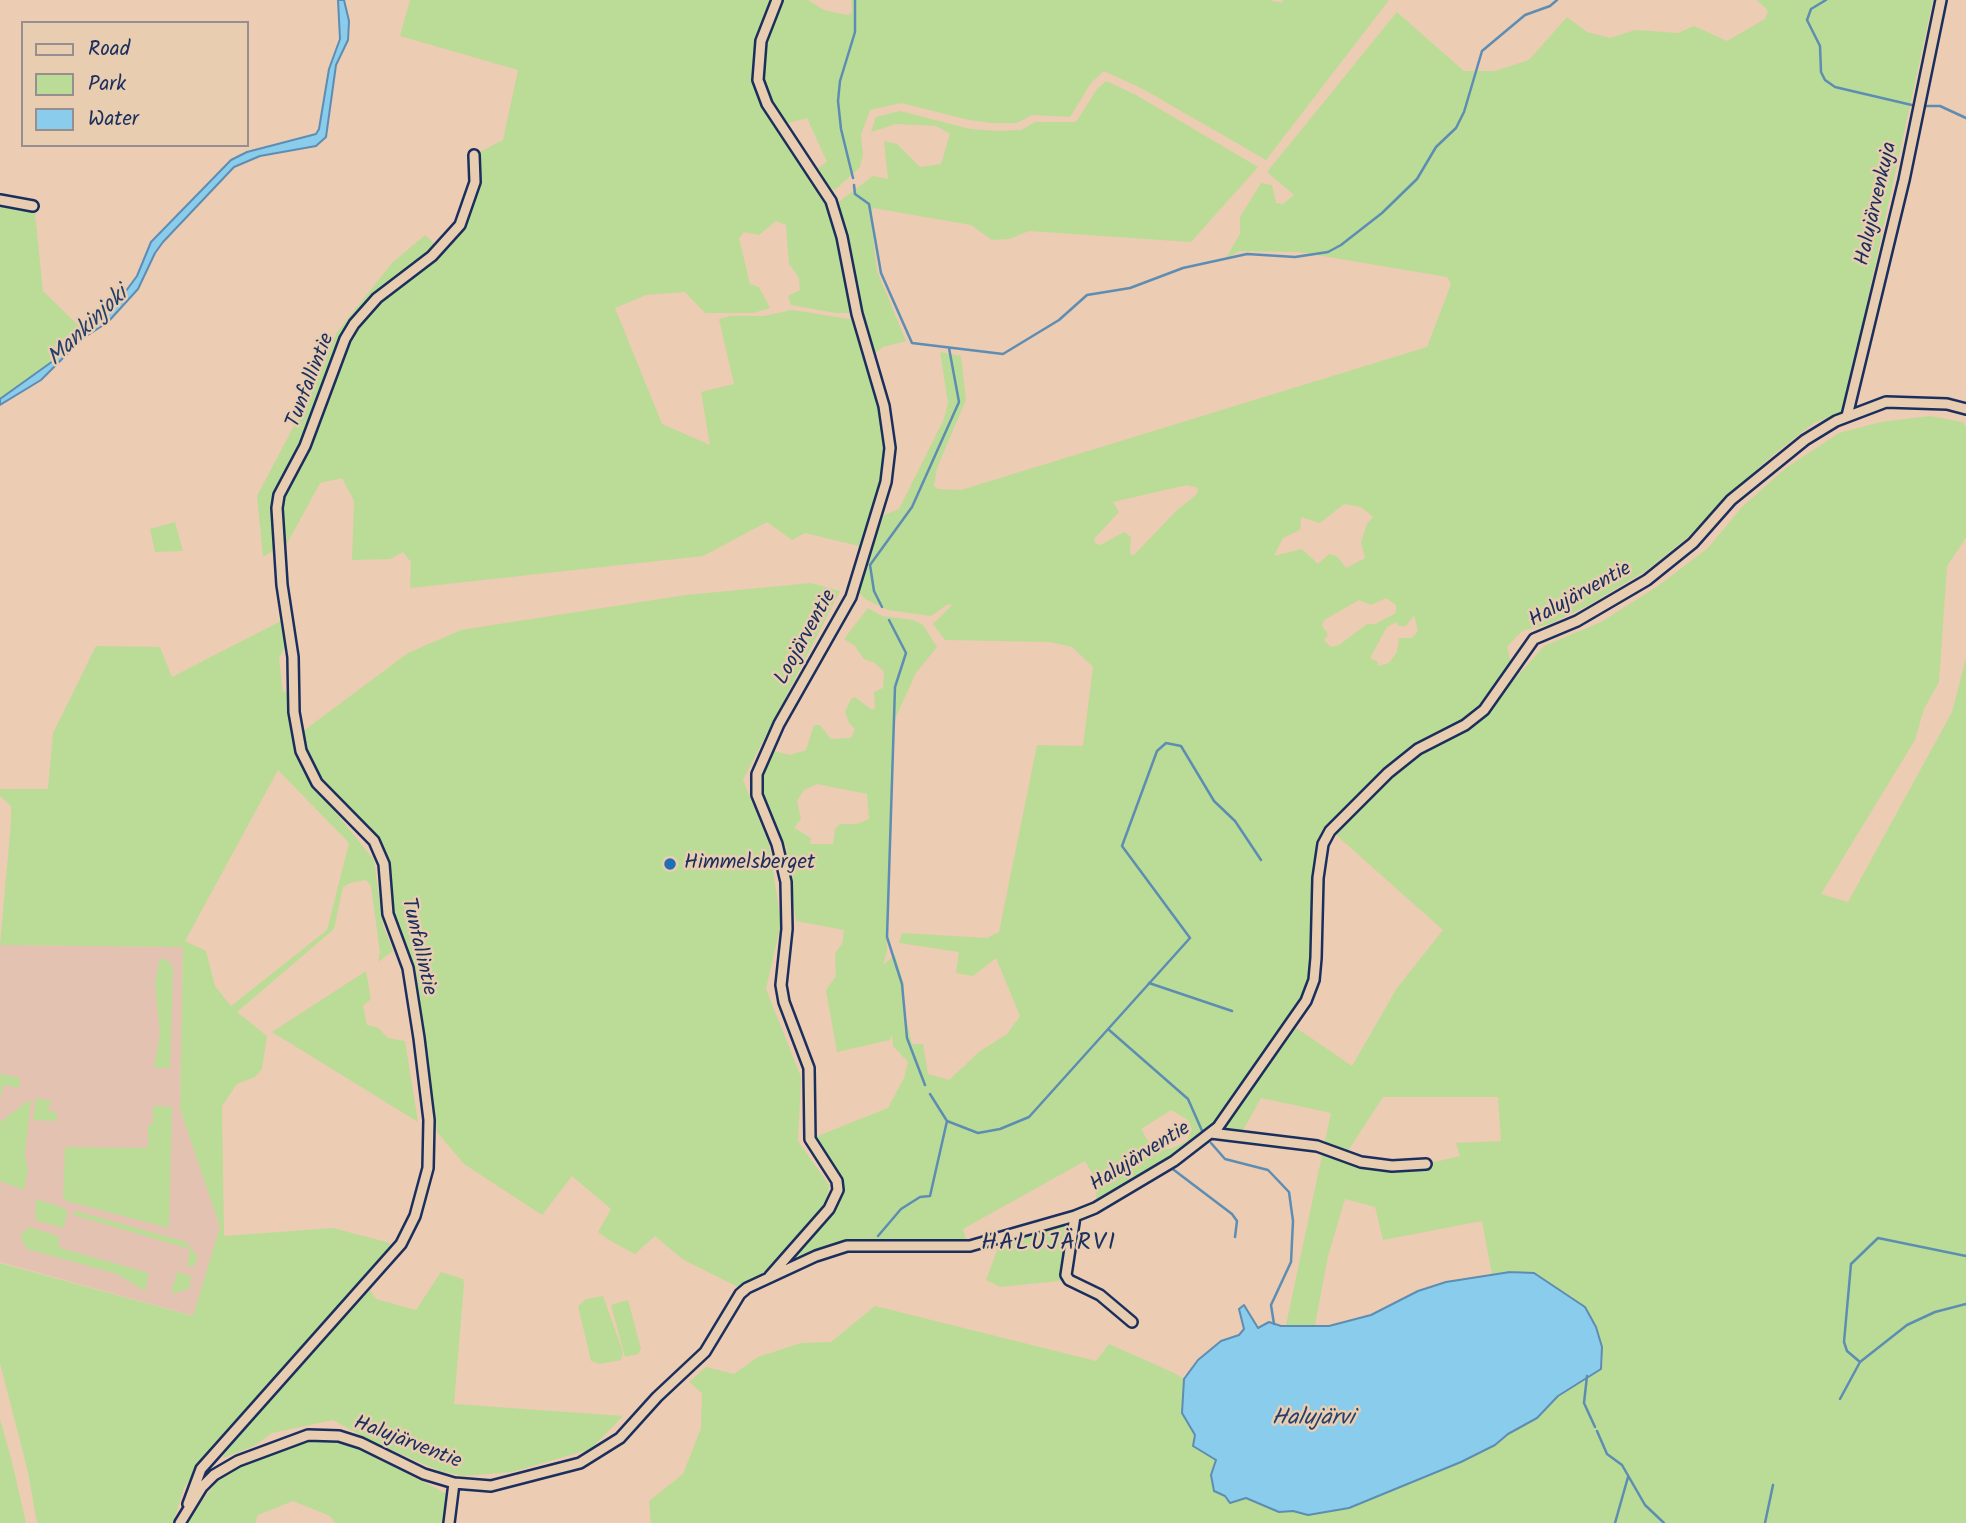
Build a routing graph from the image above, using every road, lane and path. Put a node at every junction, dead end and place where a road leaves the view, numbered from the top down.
1 (777, 0) edge
2 (1941, 0) edge
3 (474, 155) dead end
4 (0, 200) edge
5 (33, 206) dead end
6 (1966, 409) edge
7 (1847, 416) junction
8 (1211, 1133) junction
9 (1426, 1164) dead end
10 (1075, 1216) junction
11 (768, 1278) junction
12 (1132, 1322) dead end
13 (453, 1483) junction
14 (187, 1509) junction
15 (180, 1523) edge
16 (449, 1523) edge

1 - 11 street, Loojärventie
2 - 7 street, Halujärvenkuja
3 - 14 street, Tunfallintie
4 - 5 street
6 - 7 street, Halujärventie
7 - 8 street, Halujärventie
8 - 9 street
8 - 10 street, Halujärventie
10 - 11 street, Halujärventie
10 - 12 street
11 - 13 street, Halujärventie
13 - 14 street, Halujärventie
13 - 16 street
14 - 15 street, Halujärventie

